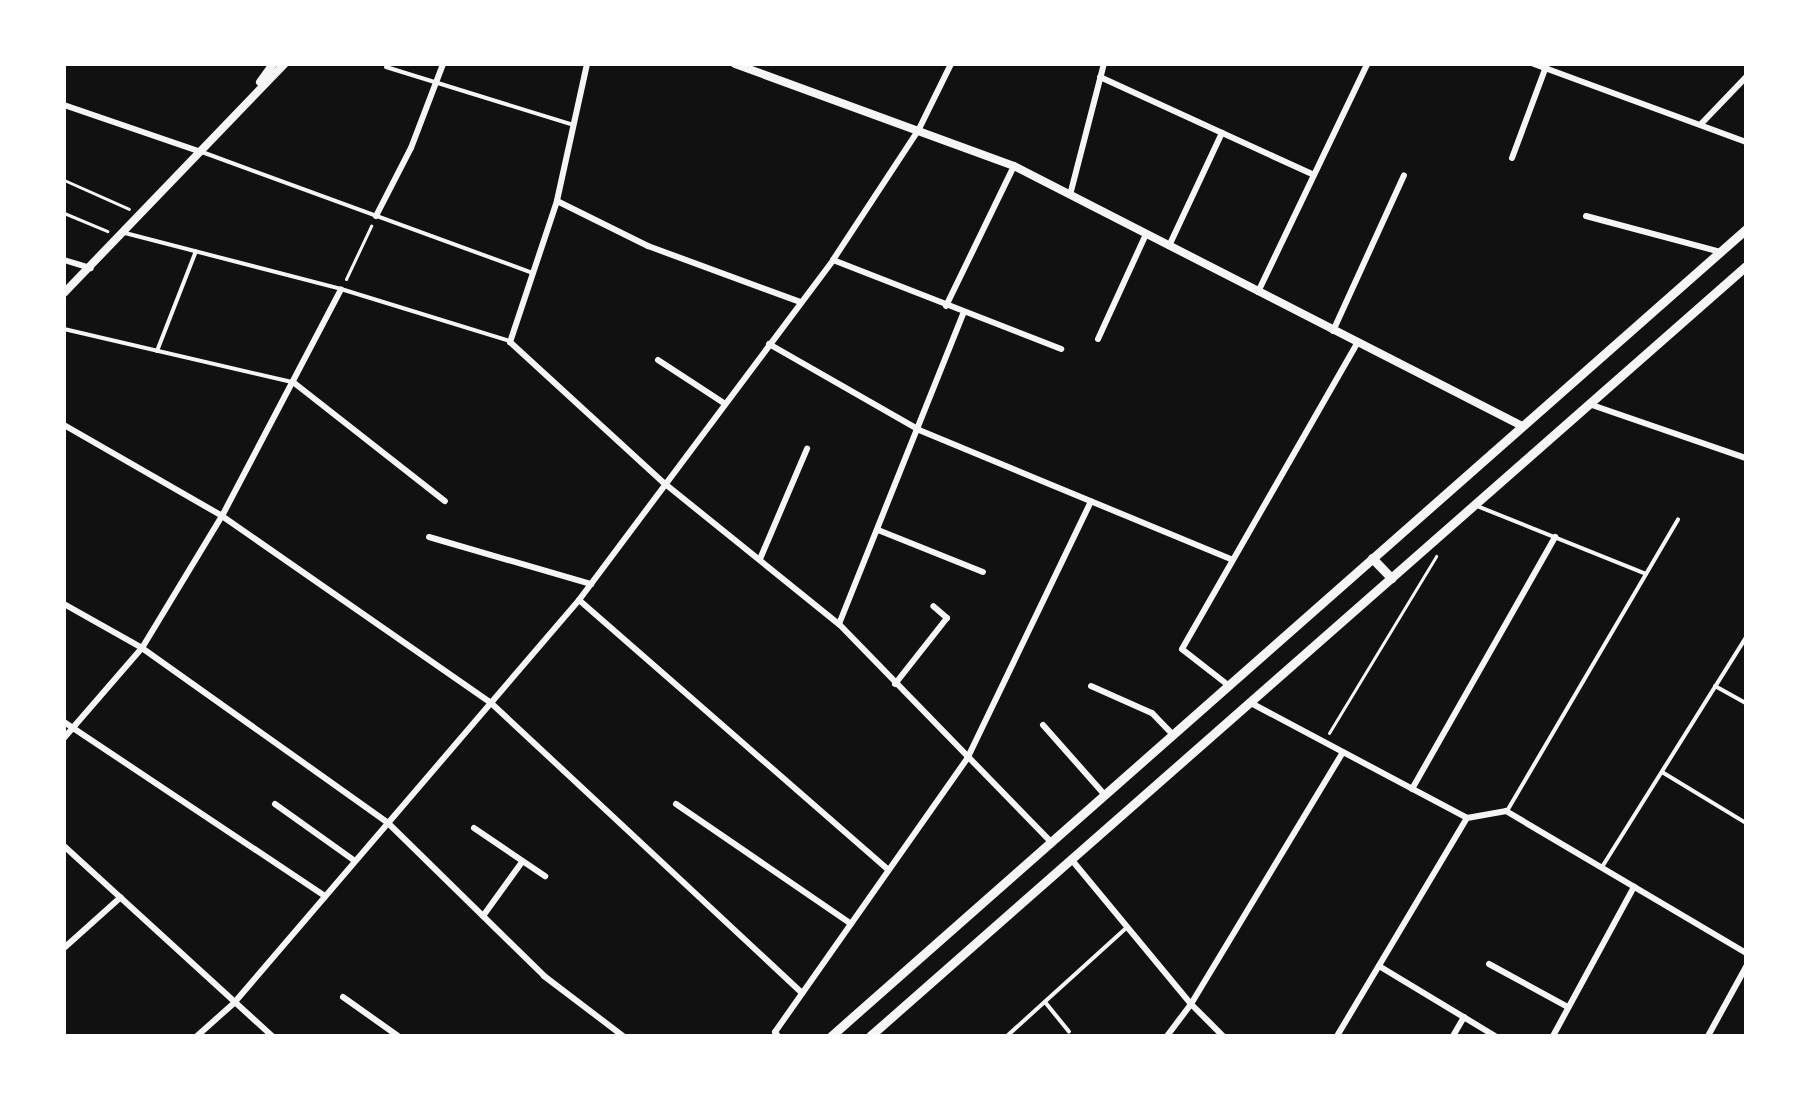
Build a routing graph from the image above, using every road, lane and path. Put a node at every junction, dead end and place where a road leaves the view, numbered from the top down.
1 (273, 64) edge
2 (284, 64) edge
3 (442, 64) edge
4 (587, 64) edge
5 (735, 64) edge
6 (951, 64) edge
7 (1104, 64) edge
8 (1367, 64) edge
9 (1534, 64) edge
10 (1546, 66) edge
11 (386, 67) dead end
12 (1100, 77) junction
13 (1746, 77) edge
14 (437, 83) junction
15 (64, 105) edge
16 (238, 111) junction
17 (1701, 124) junction
18 (574, 125) junction
19 (919, 129) junction
20 (1222, 133) junction
21 (1746, 142) edge
22 (202, 152) junction
23 (1512, 158) dead end
24 (1014, 166) junction
25 (1314, 175) junction
26 (1404, 175) dead end
27 (64, 180) edge
28 (1070, 195) junction
29 (557, 201) junction
30 (64, 213) edge
31 (141, 216) junction
32 (376, 216) junction
33 (1586, 216) dead end
34 (1746, 229) edge
35 (1146, 234) junction
36 (123, 235) junction
37 (1169, 246) junction
38 (196, 251) junction
39 (1720, 252) junction
40 (64, 260) edge
41 (832, 260) junction
42 (1746, 266) edge
43 (91, 268) junction
44 (533, 274) junction
45 (341, 289) junction
46 (1258, 292) junction
47 (64, 293) edge
48 (800, 302) junction
49 (946, 306) junction
50 (964, 312) junction
51 (64, 329) edge
52 (1333, 331) junction
53 (1098, 339) dead end
54 (510, 342) junction
55 (1357, 343) junction
56 (769, 344) junction
57 (1061, 349) dead end
58 (157, 351) junction
59 (658, 360) dead end
60 (293, 382) junction
61 (724, 403) junction
62 (1589, 404) junction
63 (64, 425) edge
64 (1522, 426) junction
65 (919, 430) junction
66 (807, 449) dead end
67 (1746, 458) edge
68 (664, 483) junction
69 (445, 501) dead end
70 (1091, 501) junction
71 (1474, 505) junction
72 (222, 516) junction
73 (1678, 519) dead end
74 (878, 530) junction
75 (429, 537) dead end
76 (1555, 537) junction
77 (1442, 547) dead end
78 (1372, 558) junction
79 (760, 559) junction
80 (1231, 559) junction
81 (983, 572) dead end
82 (1646, 574) junction
83 (1391, 578) junction
84 (591, 584) junction
85 (579, 600) junction
86 (64, 604) edge
87 (933, 606) dead end
88 (839, 624) junction
89 (1746, 638) edge
90 (142, 648) junction
91 (896, 684) junction
92 (1228, 685) junction
93 (1091, 686) dead end
94 (1715, 686) junction
95 (490, 702) junction
96 (1249, 702) junction
97 (1746, 703) edge
98 (64, 722) edge
99 (1043, 725) dead end
100 (73, 728) junction
101 (1172, 734) junction
102 (64, 738) edge
103 (1324, 742) junction
104 (1343, 752) junction
105 (967, 759) junction
106 (1662, 772) junction
107 (1412, 789) junction
108 (1104, 794) junction
109 (275, 804) dead end
110 (676, 804) dead end
111 (1506, 811) junction
112 (1467, 818) junction
113 (387, 823) junction
114 (1746, 823) edge
115 (474, 828) dead end
116 (1051, 842) junction
117 (64, 846) edge
118 (1071, 859) junction
119 (355, 861) junction
120 (522, 862) junction
121 (1602, 868) junction
122 (888, 870) junction
123 (545, 876) dead end
124 (1634, 887) junction
125 (325, 896) junction
126 (121, 897) junction
127 (483, 916) junction
128 (851, 924) junction
129 (1127, 927) junction
130 (64, 948) edge
131 (1746, 953) edge
132 (1489, 964) dead end
133 (1379, 966) junction
134 (1746, 967) edge
135 (802, 993) junction
136 (343, 997) dead end
137 (1045, 1002) junction
138 (234, 1003) junction
139 (1191, 1004) junction
140 (1568, 1007) junction
141 (1464, 1017) junction
142 (1069, 1032) dead end
143 (197, 1035) edge
144 (272, 1035) edge
145 (398, 1035) edge
146 (623, 1035) edge
147 (778, 1035) edge
148 (831, 1035) edge
149 (870, 1035) edge
150 (1007, 1035) edge
151 (1167, 1035) edge
152 (1221, 1035) edge
153 (1337, 1035) edge
154 (1453, 1035) edge
155 (1495, 1035) edge
156 (1553, 1035) edge
157 (1708, 1035) edge

1 - 16 street
2 - 16 street
3 - 14 street
4 - 18 street
5 - 19 street
6 - 19 street
7 - 12 street
8 - 25 street
9 - 10 street
10 - 17 street
10 - 23 street
11 - 14 lane
12 - 20 street
12 - 28 street
13 - 17 street
14 - 18 lane
14 - 32 street
15 - 22 street
16 - 22 street
17 - 21 street
18 - 29 street
19 - 24 street
19 - 41 street
20 - 25 street
20 - 37 street
22 - 31 street
22 - 32 lane
24 - 28 street
24 - 49 street
25 - 46 street
26 - 52 street
27 - 31 path
28 - 35 street
29 - 44 street
29 - 48 street
30 - 36 path
31 - 36 street
32 - 44 lane
32 - 45 path
33 - 39 street
34 - 39 main road
35 - 37 street
35 - 53 street
36 - 38 lane
36 - 43 street
37 - 46 street
38 - 45 lane
38 - 58 lane
39 - 64 main road
40 - 43 street
41 - 48 street
41 - 49 street
42 - 62 main road
43 - 47 street
44 - 54 street
45 - 54 lane
45 - 60 street
46 - 52 street
48 - 56 street
49 - 50 street
50 - 57 street
50 - 65 street
51 - 58 lane
52 - 55 street
54 - 68 street
55 - 64 street
55 - 80 street
56 - 61 street
56 - 65 street
58 - 60 lane
59 - 61 street
60 - 69 street
60 - 72 street
61 - 68 street
62 - 67 street
62 - 71 main road
63 - 72 street
64 - 78 main road
65 - 70 street
65 - 74 street
66 - 79 street
68 - 79 street
68 - 84 street
70 - 80 street
70 - 105 street
71 - 76 lane
71 - 83 main road
72 - 90 street
72 - 95 street
73 - 82 lane
74 - 81 street
74 - 88 street
75 - 84 street
76 - 82 lane
76 - 107 street
77 - 103 path
78 - 83 main road
78 - 92 main road
79 - 88 street
80 - 92 street
82 - 111 lane
83 - 96 main road
84 - 85 street
85 - 95 street
85 - 122 street
86 - 90 street
87 - 91 street
88 - 91 street
89 - 94 lane
90 - 100 street
90 - 113 street
91 - 105 street
92 - 101 main road
93 - 101 street
94 - 97 lane
94 - 106 lane
95 - 113 street
95 - 135 street
96 - 103 street
96 - 118 main road
98 - 100 street
99 - 108 street
100 - 102 street
100 - 125 street
101 - 108 main road
103 - 104 street
104 - 107 street
104 - 139 street
105 - 116 street
105 - 122 street
106 - 114 lane
106 - 121 lane
107 - 112 street
108 - 116 main road
109 - 119 street
110 - 128 street
111 - 112 street
111 - 121 street
112 - 133 street
113 - 119 street
113 - 127 street
115 - 120 street
116 - 148 main road
117 - 126 street
118 - 129 street
118 - 149 main road
119 - 125 street
120 - 123 street
120 - 127 street
121 - 124 street
122 - 128 street
124 - 131 street
124 - 140 street
125 - 138 street
126 - 130 street
126 - 138 street
127 - 146 street
128 - 135 street
129 - 137 lane
129 - 139 street
132 - 140 street
133 - 141 street
133 - 153 street
134 - 157 street
135 - 147 street
136 - 145 street
137 - 142 lane
137 - 150 lane
138 - 143 street
138 - 144 street
139 - 151 street
139 - 152 street
140 - 156 street
141 - 154 street
141 - 155 street

